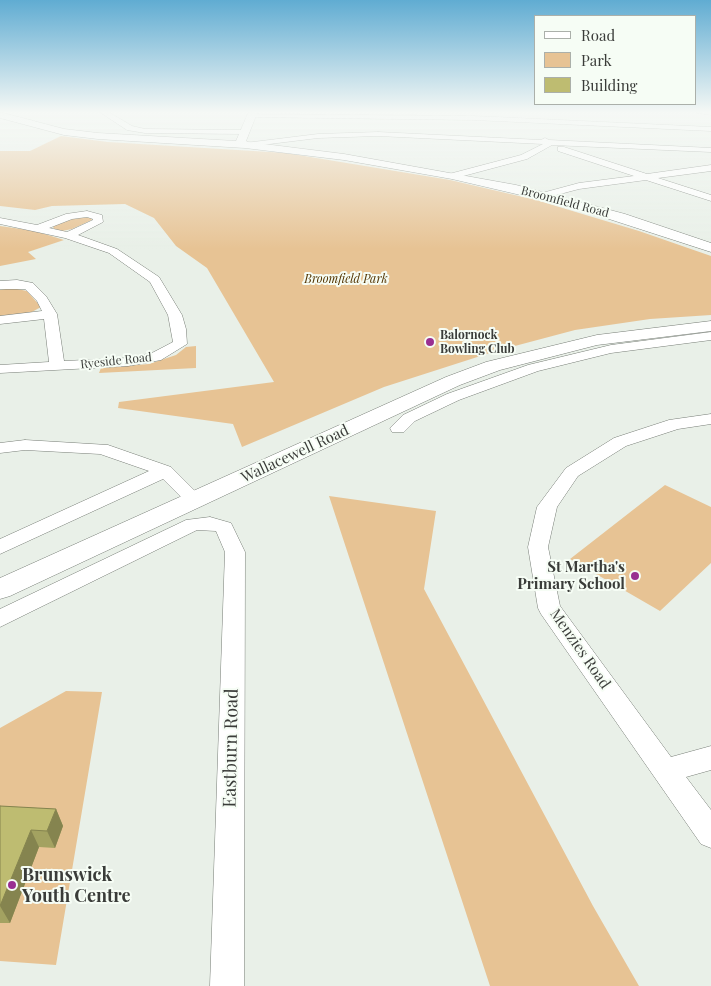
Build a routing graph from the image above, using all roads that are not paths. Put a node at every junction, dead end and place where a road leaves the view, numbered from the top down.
1 (344, 157) edge
2 (524, 157) edge
3 (589, 157) edge
4 (711, 168) edge
5 (452, 176) junction
6 (645, 176) junction
7 (545, 196) junction
8 (711, 198) edge
9 (0, 222) edge
10 (40, 228) junction
11 (68, 235) junction
12 (711, 248) edge
13 (0, 285) edge
14 (50, 314) junction
15 (0, 320) edge
16 (711, 320) edge
17 (711, 326) edge
18 (711, 336) edge
19 (598, 341) junction
20 (57, 366) junction
21 (0, 369) edge
22 (711, 419) edge
23 (398, 428) dead end
24 (0, 448) edge
25 (165, 471) junction
26 (190, 494) junction
27 (0, 546) edge
28 (0, 573) edge
29 (0, 589) edge
30 (0, 619) edge
31 (711, 758) edge
32 (667, 770) junction
33 (711, 834) edge
34 (227, 986) edge

1 - 5 street, Broomfield Road
2 - 5 street
3 - 6 street
4 - 6 street
5 - 7 street, Broomfield Road
6 - 7 street
6 - 8 street
7 - 12 street, Broomfield Road
9 - 10 street, Ryeside Road
10 - 11 street, Ryeside Road
10 - 11 street
11 - 20 street, Ryeside Road
13 - 14 street
14 - 15 street
14 - 20 street
16 - 19 street, Wallacewell Road
17 - 19 street, Wallacewell Road
18 - 19 street, Wallacewell Road
19 - 23 street, Wallacewell Road
19 - 26 street, Wallacewell Road
20 - 21 street, Ryeside Road
22 - 32 street, Menzies Road
24 - 25 street
25 - 26 street
25 - 27 street
26 - 28 street, Wallacewell Road
26 - 29 street, Wallacewell Road
30 - 34 street, Eastburn Road
31 - 32 street
32 - 33 street, Menzies Road

